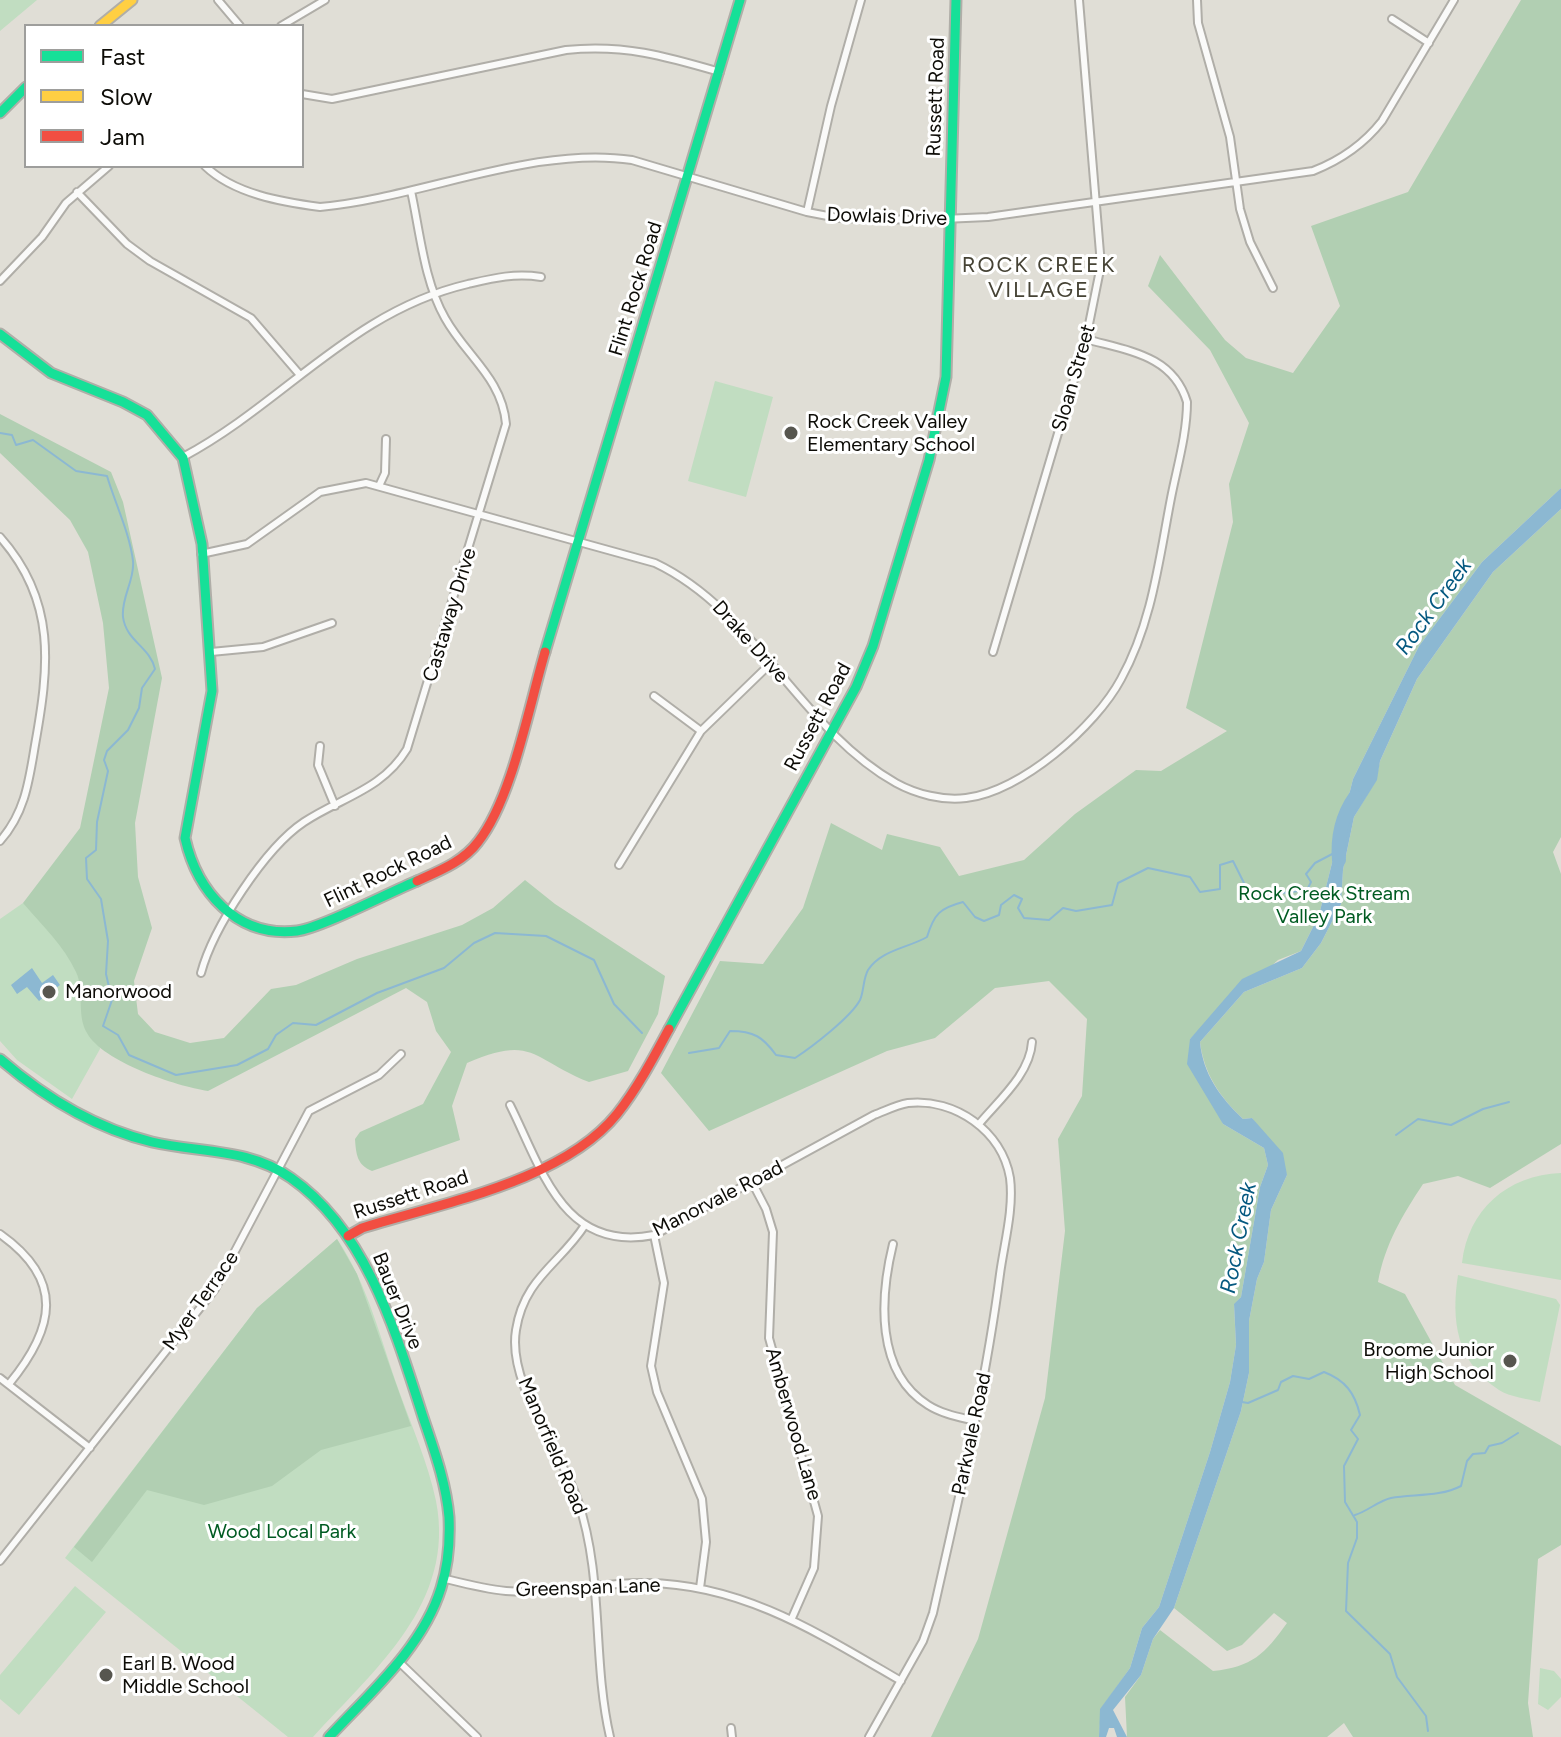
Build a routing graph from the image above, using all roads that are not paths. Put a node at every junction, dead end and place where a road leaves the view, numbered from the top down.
1 (132, 0) edge
2 (218, 0) edge
3 (325, 0) edge
4 (740, 0) edge
5 (861, 0) edge
6 (956, 0) edge
7 (1079, 0) edge
8 (1197, 0) edge
9 (1454, 0) edge
10 (1392, 19) dead end
11 (102, 24) edge
12 (238, 24) edge
13 (284, 24) edge
14 (1429, 43) junction
15 (720, 72) junction
16 (24, 89) edge
17 (304, 94) edge
18 (0, 113) edge
19 (107, 168) edge
20 (208, 168) edge
21 (689, 177) junction
22 (1236, 183) junction
23 (411, 191) junction
24 (77, 192) junction
25 (1097, 203) junction
26 (807, 212) junction
27 (951, 220) junction
28 (541, 277) dead end
29 (0, 281) edge
30 (1273, 288) dead end
31 (435, 294) junction
32 (0, 334) edge
33 (1086, 339) junction
34 (300, 375) junction
35 (386, 439) dead end
36 (183, 457) junction
37 (379, 486) junction
38 (481, 514) junction
39 (0, 537) edge
40 (579, 541) junction
41 (201, 554) junction
42 (332, 623) dead end
43 (211, 652) junction
44 (993, 652) dead end
45 (769, 665) junction
46 (654, 696) dead end
47 (701, 731) junction
48 (832, 732) junction
49 (320, 746) dead end
50 (335, 806) junction
51 (0, 841) edge
52 (619, 865) dead end
53 (229, 915) junction
54 (201, 973) dead end
55 (1032, 1042) dead end
56 (401, 1054) dead end
57 (0, 1059) edge
58 (510, 1105) dead end
59 (979, 1124) junction
60 (278, 1169) junction
61 (543, 1171) junction
62 (752, 1182) junction
63 (585, 1225) junction
64 (0, 1234) edge
65 (654, 1235) junction
66 (348, 1236) junction
67 (893, 1244) dead end
68 (0, 1378) edge
69 (9, 1384) junction
70 (975, 1421) junction
71 (90, 1448) junction
72 (0, 1561) edge
73 (446, 1579) junction
74 (594, 1587) junction
75 (700, 1588) junction
76 (792, 1618) junction
77 (398, 1661) junction
78 (901, 1681) junction
79 (731, 1728) dead end
80 (329, 1737) edge
81 (477, 1737) edge
82 (610, 1737) edge
83 (732, 1737) edge
84 (869, 1737) edge

1 - 11 street
2 - 12 street
3 - 13 street
4 - 15 street, Flint Rock Road
5 - 26 street
6 - 27 street, Russett Road
7 - 25 street, Sloan Street
8 - 22 street
9 - 14 street, Dowlais Drive
10 - 14 street
14 - 22 street, Dowlais Drive
15 - 17 street
15 - 21 street, Flint Rock Road
16 - 18 street
19 - 24 street
20 - 23 street, Dowlais Drive
21 - 23 street, Dowlais Drive
21 - 26 street, Dowlais Drive
21 - 40 street, Flint Rock Road
22 - 25 street, Dowlais Drive
22 - 30 street
23 - 31 street, Castaway Drive
24 - 29 street
24 - 34 street
25 - 27 street, Dowlais Drive
25 - 33 street, Sloan Street
26 - 27 street, Dowlais Drive
27 - 48 street, Russett Road
28 - 31 street
31 - 34 street
31 - 38 street, Castaway Drive
32 - 36 street, Flint Rock Road
33 - 44 street, Sloan Street
33 - 48 street, Drake Drive
34 - 36 street
35 - 37 street
36 - 41 street, Flint Rock Road
37 - 38 street, Drake Drive
37 - 41 street, Drake Drive
38 - 40 street, Drake Drive
38 - 50 street, Castaway Drive
39 - 51 street
40 - 45 street, Drake Drive
40 - 53 street, Flint Rock Road
41 - 43 street, Flint Rock Road
42 - 43 street
43 - 53 street, Flint Rock Road
45 - 47 street
45 - 48 street, Drake Drive
46 - 47 street
47 - 52 street
48 - 61 street, Russett Road
49 - 50 street
50 - 53 street, Castaway Drive
53 - 54 street, Castaway Drive
55 - 59 street
56 - 60 street, Myer Terrace
57 - 60 street, Bauer Drive
58 - 61 street, Manorvale Road
59 - 62 street, Manorvale Road
59 - 70 street, Parkvale Road
60 - 66 street, Bauer Drive
60 - 71 street, Myer Terrace
61 - 63 street, Manorvale Road
61 - 66 street, Russett Road
62 - 65 street, Manorvale Road
62 - 76 street, Amberwood Lane
63 - 65 street, Manorvale Road
63 - 74 street, Manorfield Road
64 - 69 street
65 - 75 street
66 - 73 street, Bauer Drive
67 - 70 street
68 - 69 street
69 - 71 street
70 - 78 street, Parkvale Road
71 - 72 street, Myer Terrace
73 - 74 street, Greenspan Lane
73 - 77 street, Bauer Drive
74 - 75 street, Greenspan Lane
74 - 82 street, Manorfield Road
75 - 76 street, Greenspan Lane
76 - 78 street, Greenspan Lane
77 - 80 street, Bauer Drive
77 - 81 street
78 - 84 street, Parkvale Road
79 - 83 street

